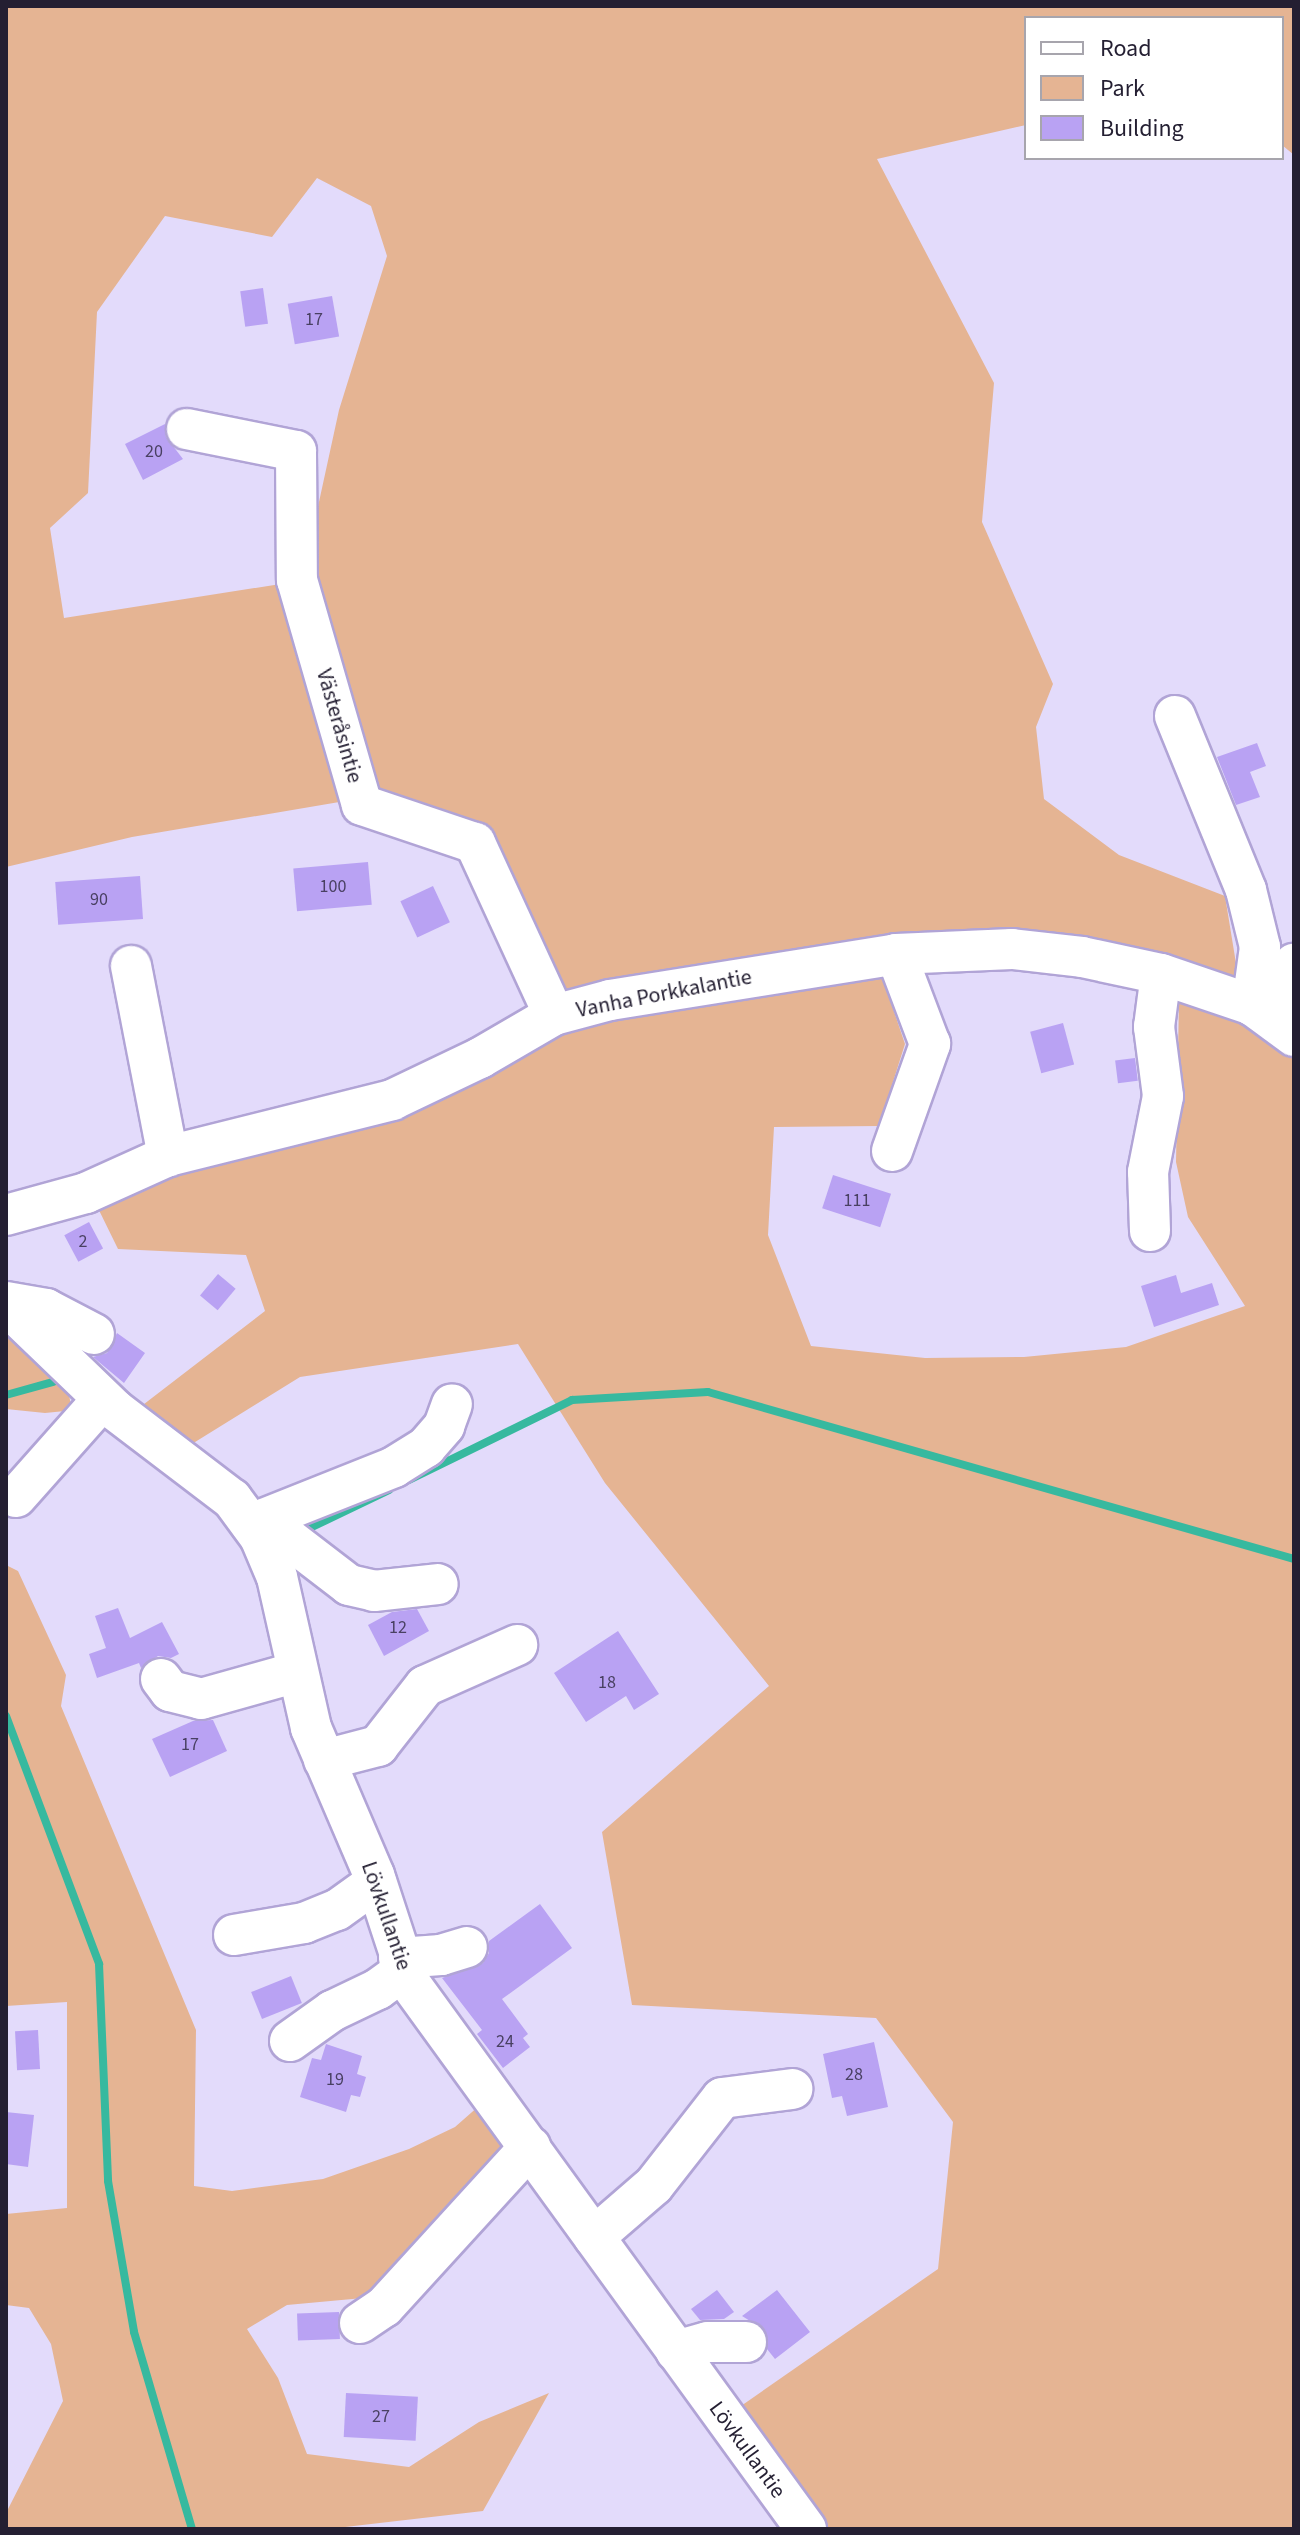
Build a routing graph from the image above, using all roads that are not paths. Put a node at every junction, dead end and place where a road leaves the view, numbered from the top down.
1 (187, 429) dead end
2 (1175, 716) dead end
3 (896, 954) junction
4 (1294, 964) edge
5 (131, 966) dead end
6 (1161, 974) junction
7 (554, 1015) junction
8 (1274, 1021) edge
9 (892, 1151) dead end
10 (168, 1156) junction
11 (6, 1215) edge
12 (1150, 1231) dead end
13 (6, 1303) edge
14 (94, 1334) dead end
15 (103, 1399) junction
16 (452, 1404) dead end
17 (16, 1497) dead end
18 (257, 1521) junction
19 (438, 1584) dead end
20 (517, 1645) dead end
21 (297, 1672) junction
22 (161, 1679) dead end
23 (324, 1760) junction
24 (376, 1882) junction
25 (234, 1935) dead end
26 (467, 1947) dead end
27 (402, 1964) junction
28 (290, 2041) dead end
29 (792, 2089) dead end
30 (530, 2147) junction
31 (594, 2237) junction
32 (360, 2323) dead end
33 (746, 2342) dead end
34 (676, 2351) junction
35 (806, 2529) edge

1 - 7 street, Västeråsintie
2 - 8 street
3 - 6 street, Vanha Porkkalantie
3 - 7 street, Vanha Porkkalantie
3 - 9 street
4 - 8 street
5 - 10 street
6 - 8 street, Vanha Porkkalantie
6 - 12 street
7 - 10 street, Vanha Porkkalantie
10 - 11 street, Vanha Porkkalantie
13 - 14 street
13 - 15 street, Lövkullantie
15 - 17 street
15 - 18 street, Lövkullantie
16 - 18 street
18 - 19 street
18 - 21 street, Lövkullantie
20 - 23 street
21 - 22 street
21 - 23 street, Lövkullantie
23 - 24 street, Lövkullantie
24 - 25 street
24 - 27 street, Lövkullantie
26 - 27 street
27 - 28 street
27 - 30 street, Lövkullantie
29 - 31 street
30 - 31 street, Lövkullantie
30 - 32 street
31 - 34 street, Lövkullantie
33 - 34 street
34 - 35 street, Lövkullantie

